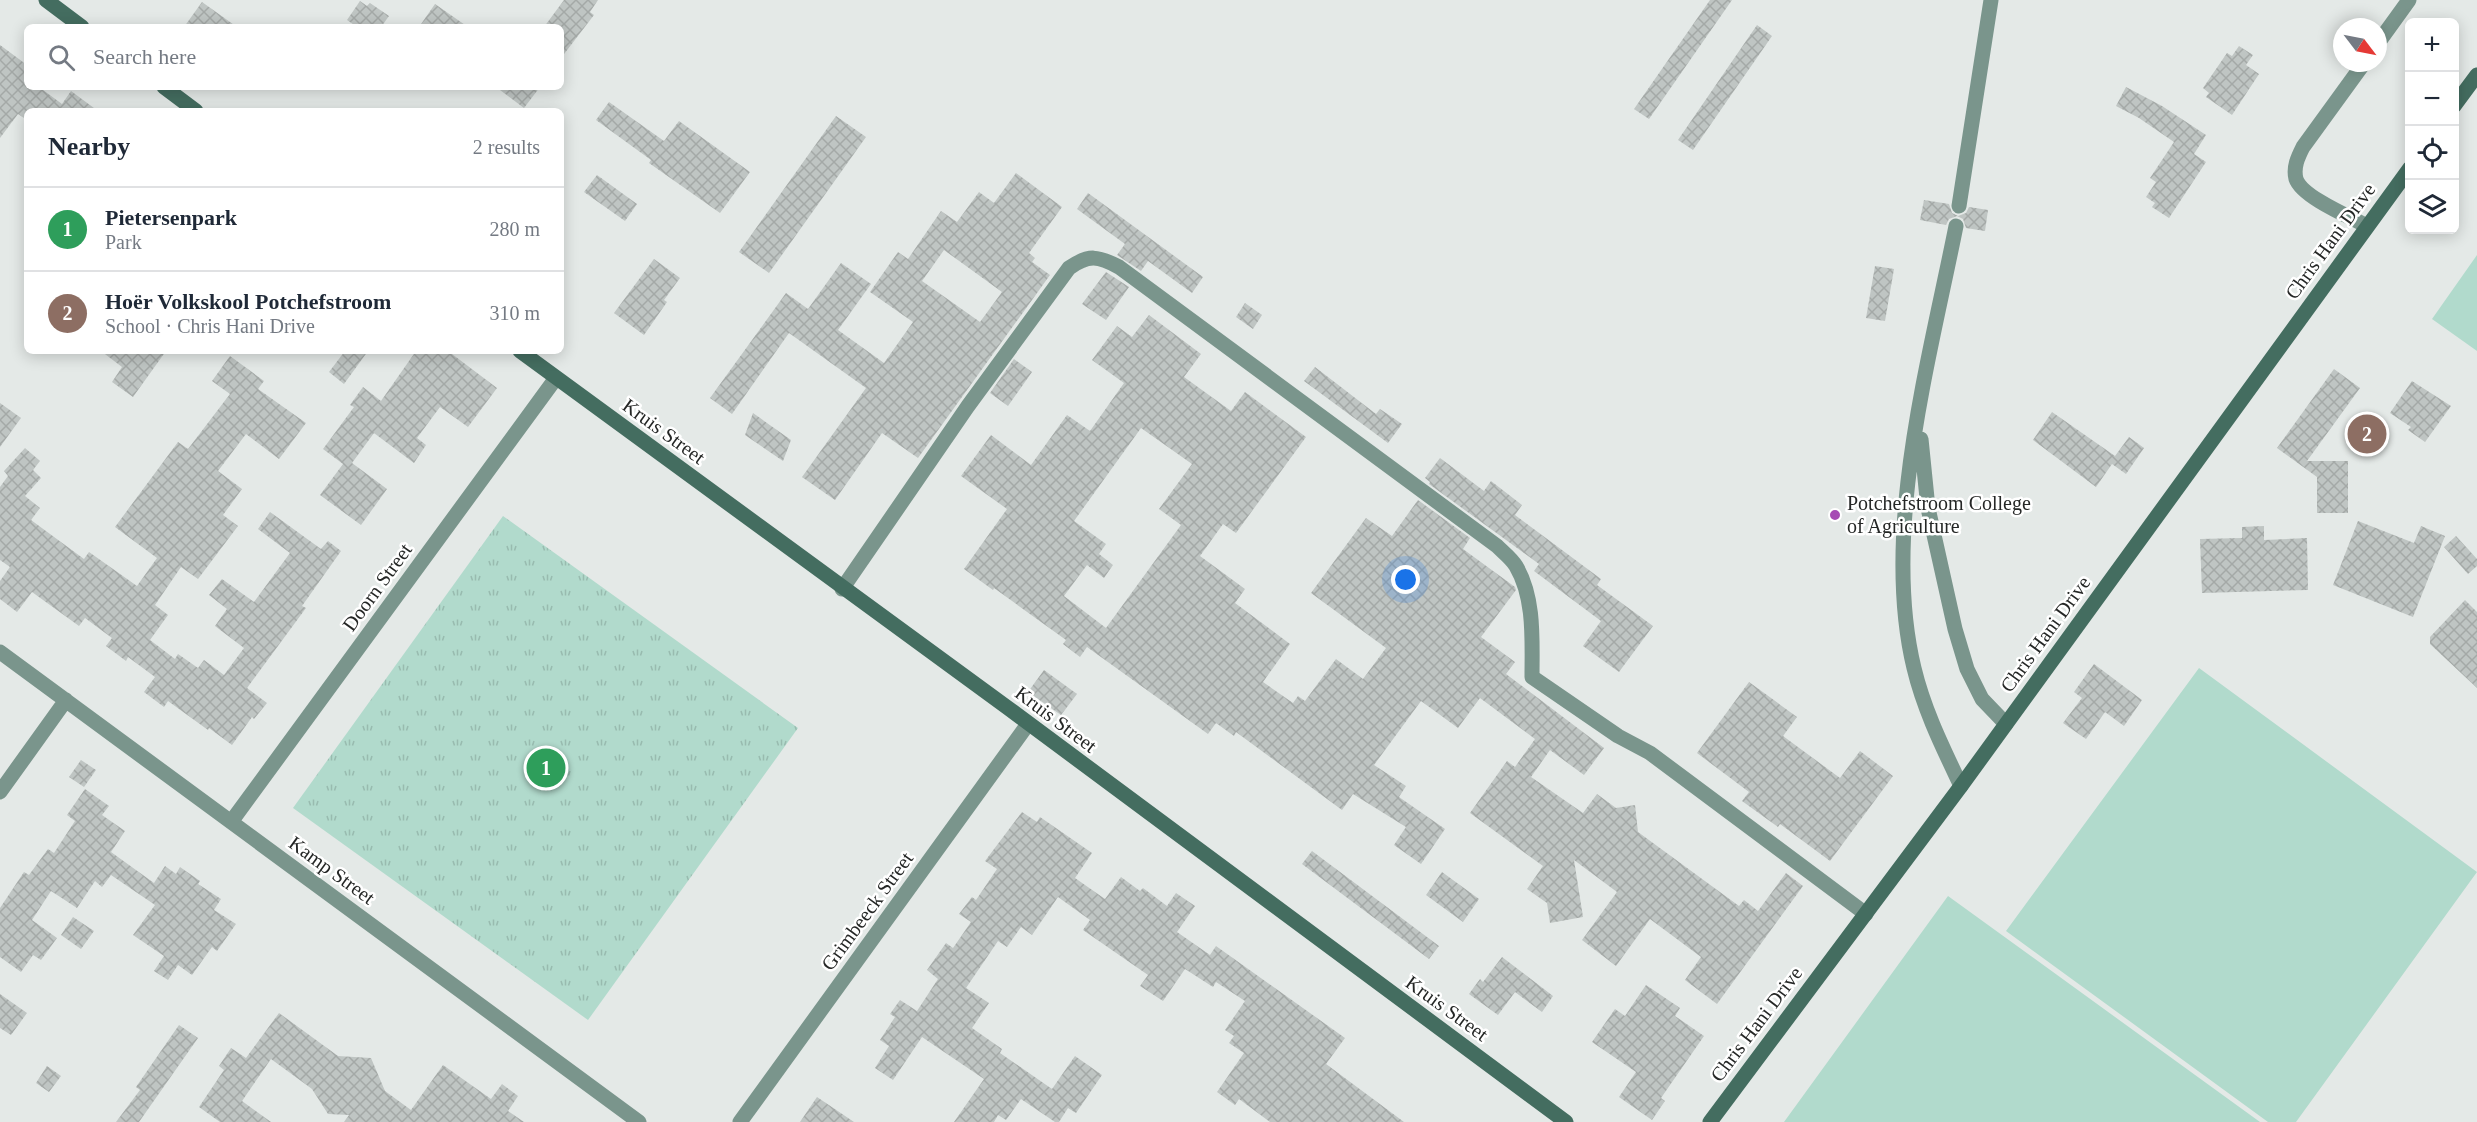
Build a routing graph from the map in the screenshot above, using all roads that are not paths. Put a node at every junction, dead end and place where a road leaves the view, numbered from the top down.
1 (46, 0) edge
2 (1991, 0) edge
3 (2409, 0) edge
4 (78, 24) edge
5 (2387, 31) edge
6 (2357, 72) edge
7 (2477, 75) edge
8 (168, 90) edge
9 (2459, 99) edge
10 (192, 108) edge
11 (2405, 174) edge
12 (1959, 206) dead end
13 (1956, 226) dead end
14 (2367, 226) junction
15 (524, 354) edge
16 (556, 378) junction
17 (1918, 415) junction
18 (842, 589) junction
19 (0, 652) edge
20 (66, 700) junction
21 (1028, 724) junction
22 (2006, 724) junction
23 (1961, 786) junction
24 (0, 792) edge
25 (231, 822) junction
26 (1866, 914) junction
27 (639, 1122) edge
28 (740, 1122) edge
29 (1566, 1122) edge
30 (1710, 1122) edge

1 - 4 street
2 - 12 street
3 - 5 street
6 - 14 street
7 - 9 street
8 - 10 street
11 - 14 street, Chris Hani Drive
13 - 17 street
14 - 22 street, Chris Hani Drive
15 - 16 street, Kruis Street
16 - 18 street, Kruis Street
16 - 25 street, Doorn Street
17 - 22 street
17 - 23 street
18 - 21 street, Kruis Street
18 - 26 street
19 - 20 street, Kamp Street
20 - 24 street
20 - 25 street, Kamp Street
21 - 28 street, Grimbeeck Street
21 - 29 street, Kruis Street
22 - 23 street, Chris Hani Drive
23 - 26 street, Chris Hani Drive
25 - 27 street, Kamp Street
26 - 30 street, Chris Hani Drive

